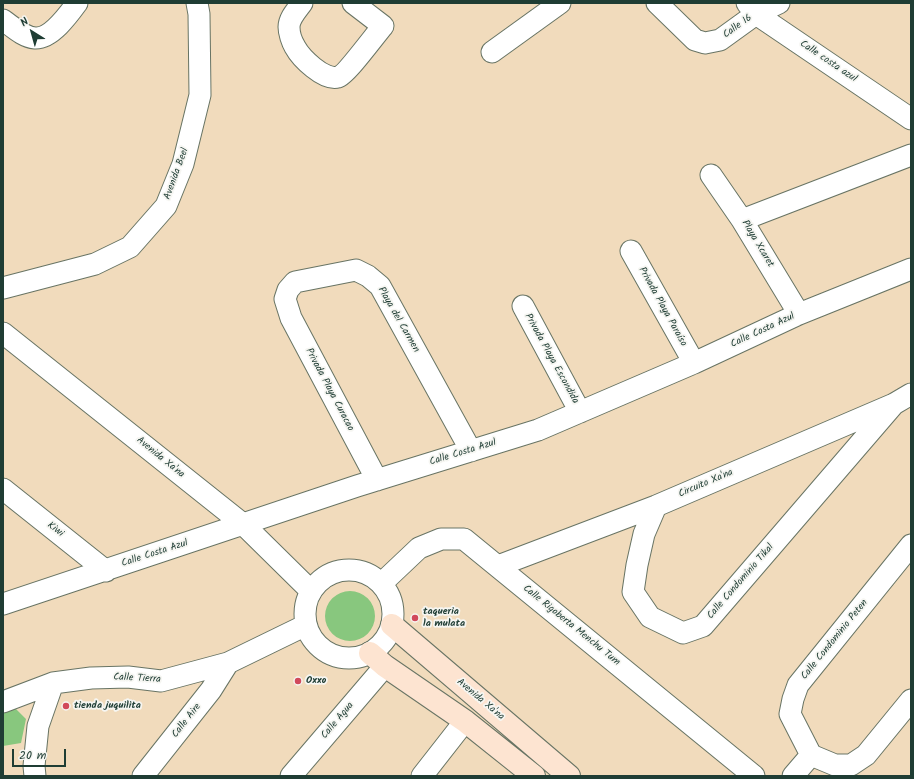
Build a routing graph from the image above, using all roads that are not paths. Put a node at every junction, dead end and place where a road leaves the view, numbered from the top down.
1 (77, 3) edge
2 (197, 3) edge
3 (302, 3) edge
4 (353, 3) edge
5 (560, 3) edge
6 (657, 3) edge
7 (779, 3) edge
8 (752, 8) edge
9 (3, 20) edge
10 (492, 52) dead end
11 (911, 119) edge
12 (911, 155) edge
13 (712, 175) dead end
14 (742, 220) junction
15 (631, 251) dead end
16 (911, 269) edge
17 (3, 288) edge
18 (285, 299) joint
19 (523, 306) dead end
20 (799, 314) junction
21 (3, 333) edge
22 (694, 363) junction
23 (903, 399) edge
24 (580, 412) junction
25 (471, 451) junction
26 (377, 480) junction
27 (3, 489) edge
28 (656, 506) junction
29 (244, 525) junction
30 (911, 545) edge
31 (498, 566) junction
32 (106, 570) junction
33 (382, 583) junction
34 (311, 591) junction
35 (3, 604) edge
36 (306, 625) junction
37 (392, 625) junction
38 (377, 659) junction
39 (228, 663) junction
40 (53, 683) junction
41 (911, 700) edge
42 (3, 702) edge
43 (465, 721) junction
44 (811, 755) junction
45 (35, 776) edge
46 (143, 776) edge
47 (291, 776) edge
48 (422, 776) edge
49 (534, 776) edge
50 (569, 776) edge
51 (754, 776) edge
52 (793, 776) edge

1 - 9 street
2 - 17 street, Avenida Beel
3 - 4 street
5 - 10 street
6 - 8 street, Calle 16
7 - 8 street, Calle 16
8 - 11 street, Calle costa azul
12 - 14 street
13 - 14 street, Playa Xcaret
14 - 20 street, Playa Xcaret
15 - 22 street, Privada Playa Paraíso
16 - 20 street, Calle Costa Azul
18 - 25 street, Playa del Carmen
18 - 26 street, Privada Playa Curacao
19 - 24 street, Privada Playa Escondida
20 - 22 street, Calle Costa Azul
21 - 29 street, Avenida Xa'na
22 - 24 street, Calle Costa Azul
23 - 28 street, Circuito Xa'na
23 - 28 street, Calle Condominio Tikal
24 - 25 street, Calle Costa Azul
25 - 26 street, Calle Costa Azul
26 - 29 street, Calle Costa Azul
27 - 32 street, Kiwi
28 - 31 street, Circuito Xa'na
29 - 32 street, Calle Costa Azul
29 - 34 street, Avenida Xa'na
30 - 44 street, Calle Condominio Peten
31 - 33 street, Calle Rigoberta Menchu Tum
31 - 51 street, Calle Rigoberta Menchu Tum
32 - 35 street, Calle Costa Azul
33 - 34 street
33 - 37 street
34 - 36 street
36 - 38 street
36 - 39 street, Calle Tierra
37 - 38 street
37 - 50 street, Avenida Xa'na
38 - 43 street
38 - 47 street, Calle Agua
39 - 40 street, Calle Tierra
39 - 46 street, Calle Aire
40 - 42 street, Calle Tierra
40 - 45 street
41 - 44 street
43 - 48 street
43 - 49 street
44 - 52 street

